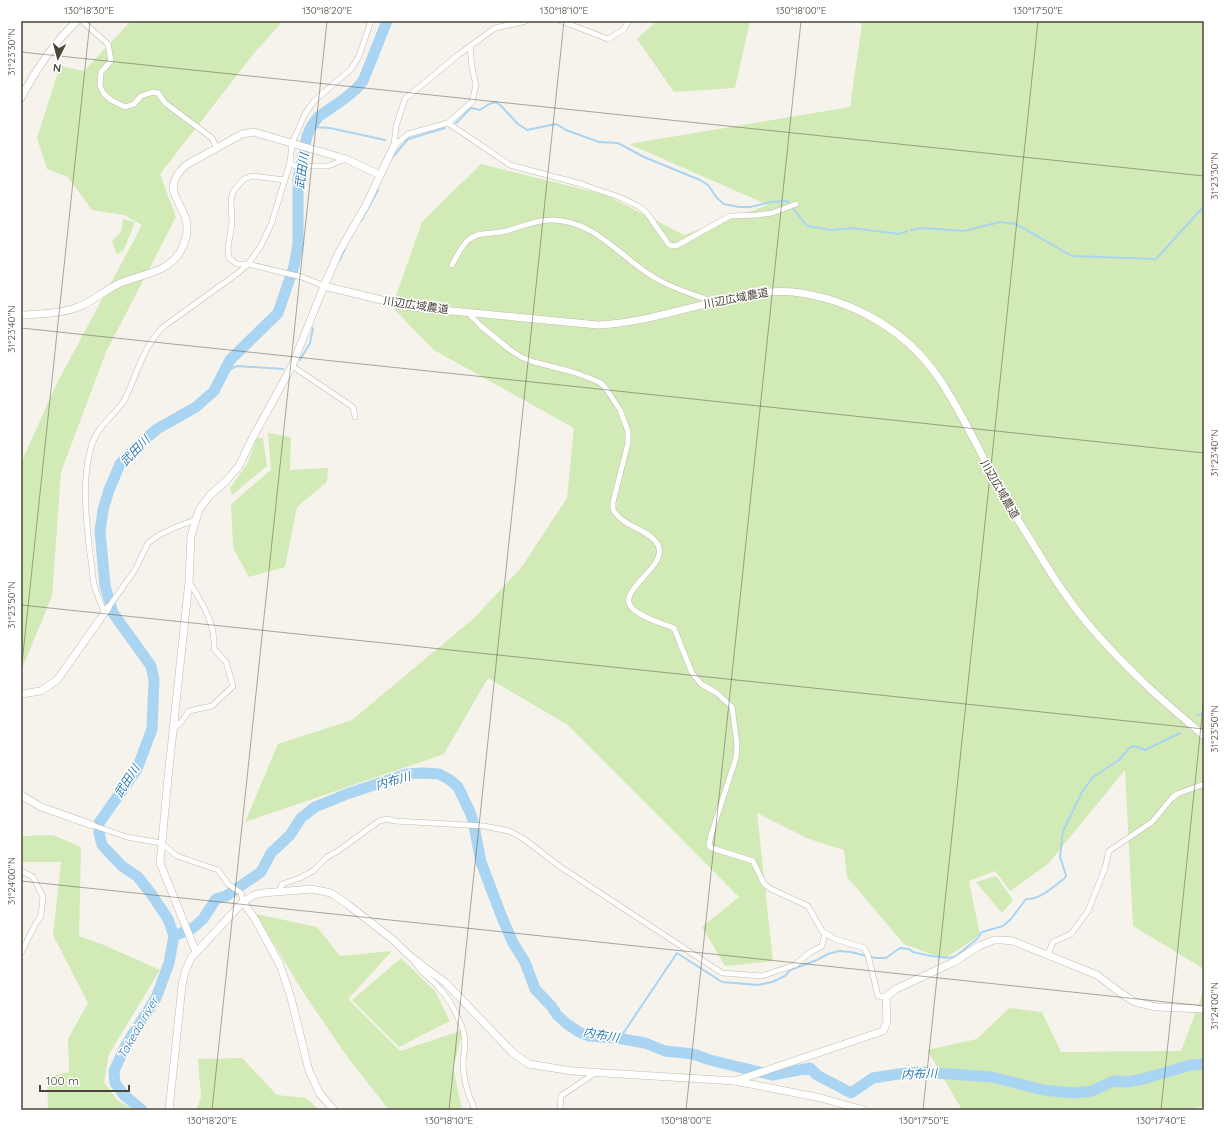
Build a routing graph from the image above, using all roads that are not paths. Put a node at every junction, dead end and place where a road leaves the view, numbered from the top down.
1 (77, 21) edge
2 (82, 21) edge
3 (371, 21) edge
4 (526, 21) edge
5 (561, 21) edge
6 (629, 21) edge
7 (470, 46) junction
8 (21, 98) edge
9 (448, 123) junction
10 (295, 144) junction
11 (394, 146) junction
12 (217, 149) junction
13 (346, 159) junction
14 (290, 163) junction
15 (380, 175) junction
16 (285, 180) junction
17 (796, 204) dead end
18 (248, 264) junction
19 (452, 265) dead end
20 (324, 286) junction
21 (714, 302) junction
22 (468, 313) junction
23 (21, 315) edge
24 (292, 366) junction
25 (355, 417) dead end
26 (195, 520) junction
27 (189, 581) junction
28 (106, 610) junction
29 (21, 694) edge
30 (174, 728) junction
31 (1204, 736) edge
32 (1204, 784) edge
33 (21, 796) edge
34 (92, 825) joint
35 (161, 844) junction
36 (21, 871) edge
37 (279, 892) junction
38 (243, 902) junction
39 (825, 933) junction
40 (195, 948) junction
41 (21, 953) edge
42 (1048, 954) junction
43 (412, 957) junction
44 (886, 997) junction
45 (1204, 1008) edge
46 (595, 1073) junction
47 (735, 1081) junction
48 (169, 1110) edge
49 (334, 1110) edge
50 (475, 1110) edge
51 (560, 1110) edge
52 (864, 1110) edge

1 - 8 street
2 - 12 street
3 - 10 street
4 - 7 street
5 - 6 street
7 - 9 street
7 - 11 street
9 - 11 street
9 - 17 street
10 - 12 street
10 - 13 street
10 - 14 street
11 - 15 street
12 - 23 street
13 - 14 street
13 - 15 street
14 - 16 street
15 - 20 street
16 - 18 street
16 - 18 street
18 - 20 street
18 - 28 street
19 - 21 street
20 - 22 street, 川辺広域農道
20 - 24 street
21 - 22 street, 川辺広域農道
21 - 31 street, 川辺広域農道
22 - 39 street
24 - 25 street
24 - 26 street
26 - 27 street
26 - 28 street
27 - 30 street
27 - 30 street
28 - 29 street
30 - 35 street
32 - 42 street
33 - 34 street
34 - 35 street
35 - 38 street
35 - 40 street
36 - 41 street
37 - 38 street
37 - 39 street
37 - 43 street
38 - 40 street
38 - 49 street
39 - 44 street
40 - 48 street
42 - 44 street
42 - 45 street
43 - 46 street
43 - 50 street
44 - 47 street
46 - 47 street
46 - 51 street
47 - 52 street

